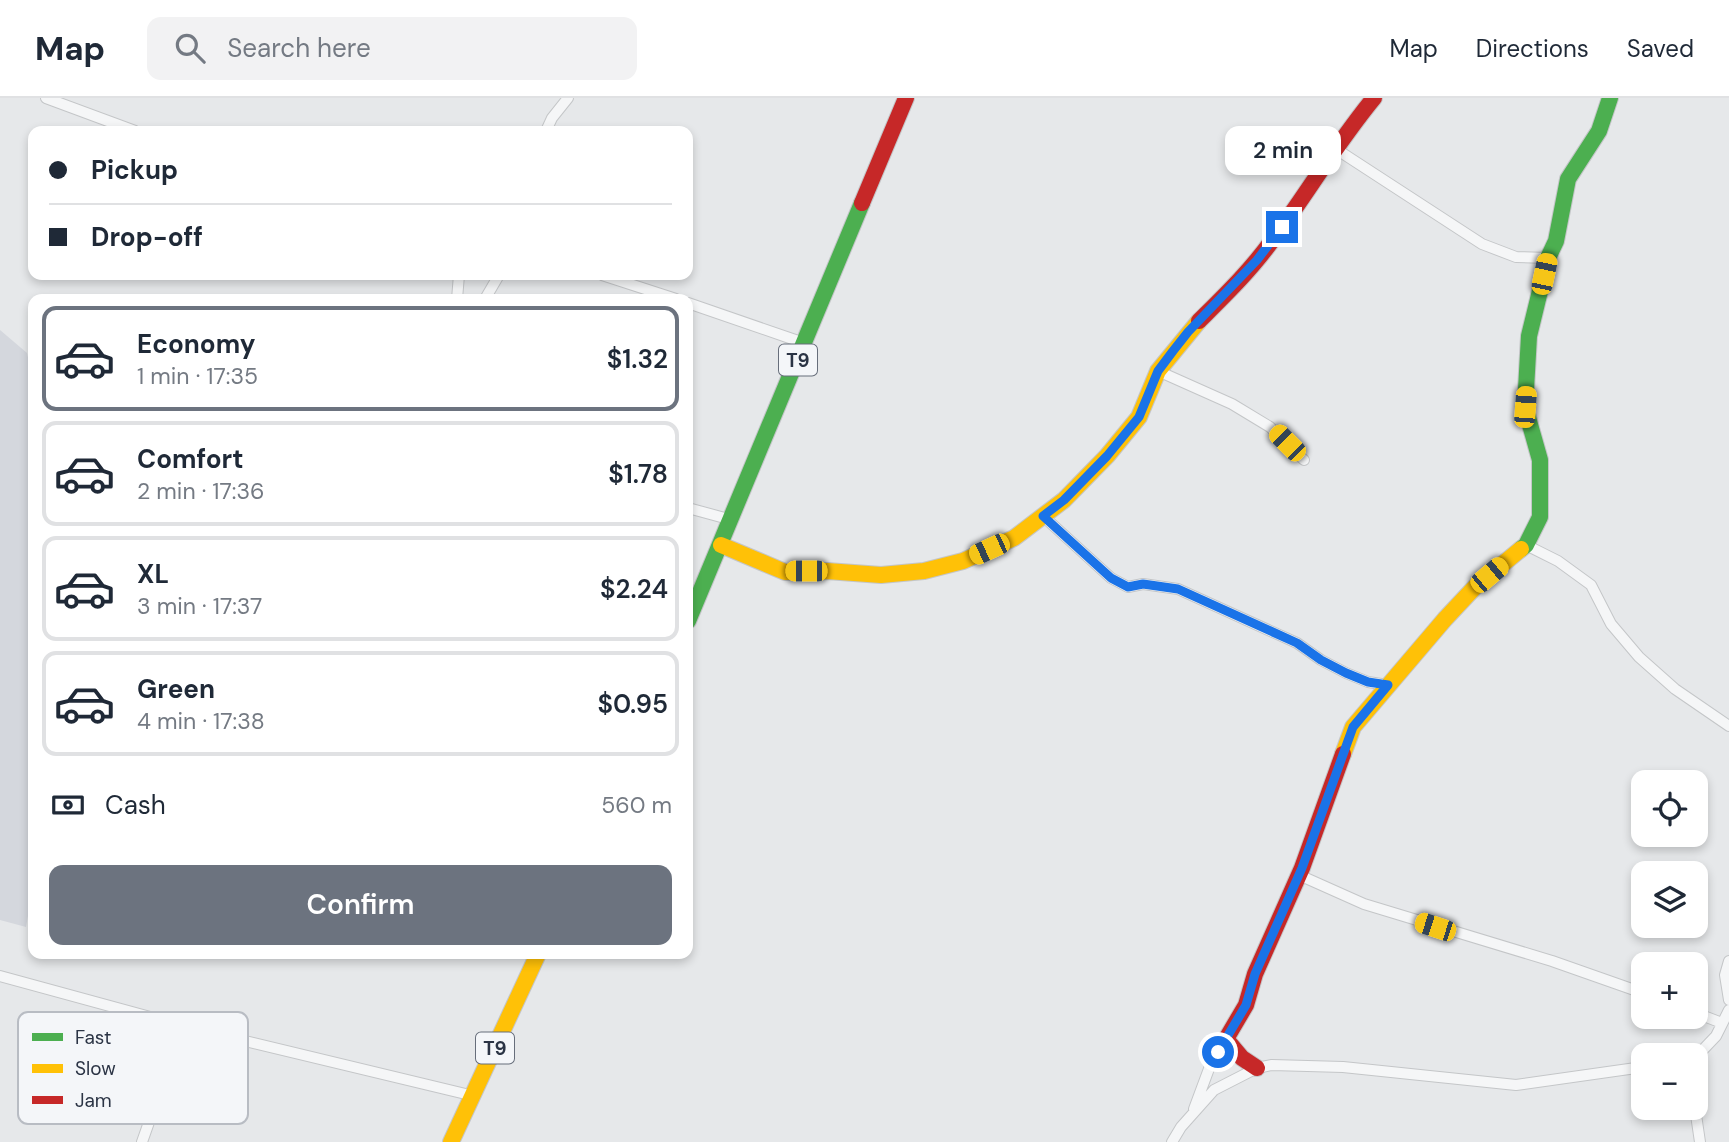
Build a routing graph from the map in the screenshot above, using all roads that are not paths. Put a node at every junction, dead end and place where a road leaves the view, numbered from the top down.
1 (46, 98) edge
2 (568, 98) edge
3 (905, 98) edge
4 (1374, 98) edge
5 (1610, 98) edge
6 (122, 126) edge
7 (548, 126) edge
8 (1336, 149) junction
9 (1548, 258) junction
10 (617, 280) edge
11 (661, 294) edge
12 (693, 305) edge
13 (804, 343) junction
14 (1158, 371) junction
15 (1304, 460) dead end
16 (693, 509) edge
17 (1043, 516) junction
18 (732, 520) junction
19 (721, 545) junction
20 (1526, 545) junction
21 (693, 609) edge
22 (1388, 685) junction
23 (1729, 726) edge
24 (1299, 875) junction
25 (536, 959) edge
26 (1729, 961) edge
27 (0, 976) edge
28 (1631, 989) edge
29 (1729, 1000) edge
30 (1729, 1010) edge
31 (132, 1012) edge
32 (1708, 1018) edge
33 (1722, 1023) junction
34 (1226, 1039) junction
35 (248, 1042) edge
36 (1708, 1045) edge
37 (1257, 1068) junction
38 (1631, 1069) edge
39 (474, 1096) junction
40 (1192, 1114) junction
41 (1697, 1120) edge
42 (148, 1124) edge
43 (142, 1142) edge
44 (451, 1142) edge
45 (1172, 1142) edge
46 (1700, 1142) edge

1 - 6 street
2 - 7 street
3 - 13 main road, T9
4 - 8 main road
5 - 9 main road
8 - 9 street
8 - 14 main road
9 - 20 main road
10 - 11 street
12 - 13 street
13 - 18 main road, T9
14 - 15 street
14 - 17 main road
16 - 18 street
17 - 19 main road
17 - 22 street
18 - 19 main road, T9
19 - 21 main road, T9
20 - 22 main road
20 - 23 street
22 - 24 main road
24 - 28 street
24 - 34 main road
25 - 39 main road, T9
26 - 29 street
27 - 31 street
30 - 33 street
32 - 33 street
33 - 36 street
34 - 37 main road
34 - 40 street
35 - 39 street
37 - 38 street
37 - 40 street
39 - 44 main road, T9
40 - 45 street
41 - 46 street
42 - 43 street

